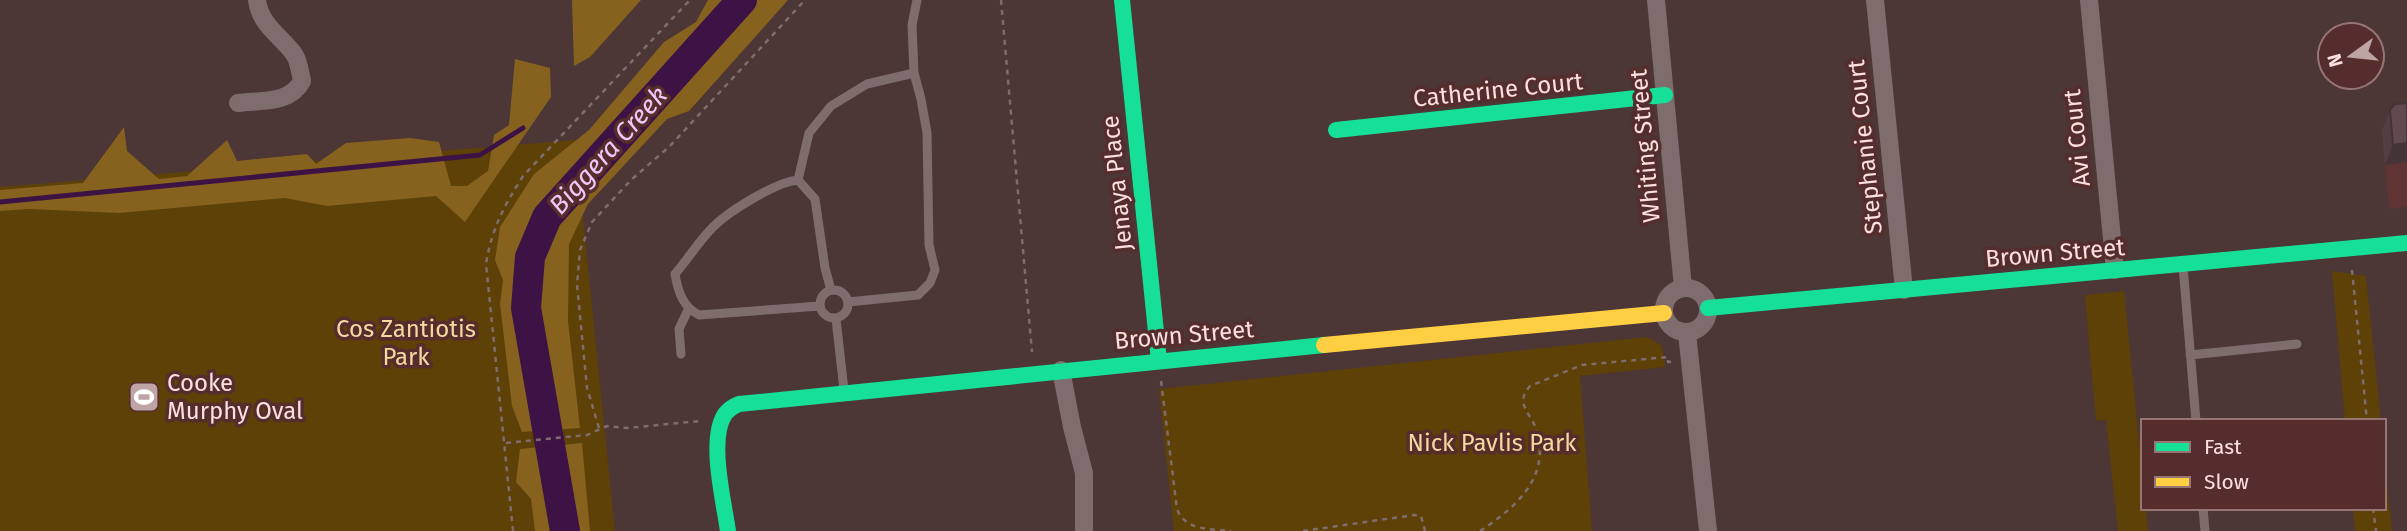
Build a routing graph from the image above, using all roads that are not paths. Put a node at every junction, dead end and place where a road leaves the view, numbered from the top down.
1 (257, 0) edge
2 (917, 0) edge
3 (1122, 0) edge
4 (1656, 0) edge
5 (1875, 0) edge
6 (2089, 0) edge
7 (914, 73) junction
8 (1665, 95) junction
9 (238, 103) dead end
10 (1336, 130) dead end
11 (798, 180) junction
12 (2407, 243) edge
13 (2183, 264) junction
14 (2115, 270) junction
15 (1683, 288) junction
16 (831, 290) junction
17 (1904, 290) junction
18 (848, 302) junction
19 (820, 306) junction
20 (1708, 308) junction
21 (688, 310) junction
22 (1664, 313) junction
23 (836, 319) junction
24 (1687, 333) junction
25 (2297, 344) dead end
26 (681, 354) dead end
27 (2190, 355) junction
28 (1158, 360) junction
29 (1062, 370) junction
30 (844, 393) junction
31 (2196, 419) edge
32 (2203, 510) edge
33 (728, 531) edge
34 (1084, 531) edge
35 (1708, 531) edge
36 (2205, 531) edge

1 - 9 street
2 - 7 lane
3 - 28 street, Jenaya Place
4 - 8 street, Whiting Street
5 - 17 street, Stephanie Court
6 - 14 street, Avi Court
7 - 11 lane
7 - 18 lane
8 - 10 street, Catherine Court
8 - 15 street, Whiting Street
11 - 16 lane
11 - 21 lane
12 - 13 street, Brown Street
13 - 14 street, Brown Street
13 - 27 lane
14 - 17 street, Brown Street
15 - 20 street
15 - 22 street
16 - 18 lane
16 - 19 lane
17 - 20 street, Brown Street
18 - 23 lane
19 - 21 lane
19 - 23 lane
20 - 24 street
21 - 26 lane
22 - 24 street
22 - 28 street, Brown Street
23 - 30 lane
24 - 35 street
25 - 27 lane
27 - 31 lane
28 - 29 street, Brown Street
29 - 30 street, Brown Street
29 - 34 street
30 - 33 street, Brown Street
32 - 36 lane

